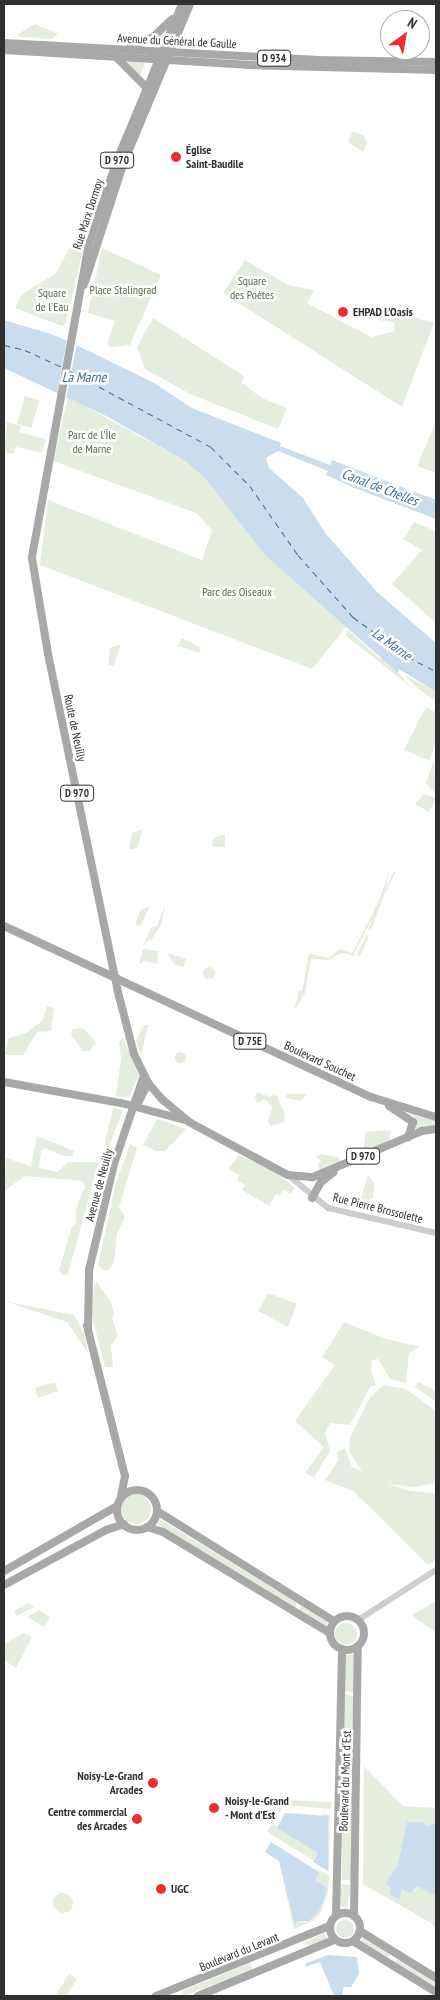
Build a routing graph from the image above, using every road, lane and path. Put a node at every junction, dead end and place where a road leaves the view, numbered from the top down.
1 (182, 4) edge
2 (190, 4) edge
3 (175, 16) junction
4 (4, 43) edge
5 (125, 49) junction
6 (4, 50) edge
7 (160, 50) junction
8 (170, 50) junction
9 (116, 57) junction
10 (156, 60) junction
11 (165, 61) junction
12 (436, 62) edge
13 (378, 65) junction
14 (436, 70) edge
15 (146, 90) junction
16 (75, 318) junction
17 (60, 406) joint
18 (4, 926) edge
19 (115, 979) junction
20 (146, 1079) junction
21 (4, 1082) edge
22 (385, 1102) junction
23 (136, 1106) junction
24 (436, 1117) edge
25 (189, 1122) junction
26 (436, 1129) edge
27 (408, 1137) junction
28 (348, 1163) junction
29 (288, 1175) junction
30 (312, 1198) junction
31 (436, 1233) edge
32 (125, 1476) junction
33 (137, 1490) junction
34 (121, 1498) junction
35 (117, 1506) junction
36 (157, 1511) junction
37 (124, 1524) junction
38 (147, 1527) junction
39 (436, 1570) edge
40 (4, 1571) edge
41 (4, 1585) edge
42 (358, 1620) junction
43 (334, 1621) junction
44 (330, 1634) junction
45 (358, 1646) junction
46 (342, 1650) junction
47 (336, 1916) junction
48 (354, 1916) junction
49 (329, 1926) junction
50 (360, 1931) junction
51 (334, 1940) junction
52 (353, 1942) junction
53 (436, 1978) edge
54 (436, 1992) edge
55 (156, 1996) edge
56 (198, 1996) edge

1 - 3 main road, D 970
2 - 8 main road, D 970
3 - 5 main road
3 - 7 main road, D 970
4 - 5 main road, Avenue du Général de Gaulle / D 934
5 - 7 main road, Avenue du Général de Gaulle / D 934
6 - 9 main road, Avenue du Général de Gaulle / D 934
7 - 8 main road, Avenue du Général de Gaulle / D 934
7 - 10 main road, D 970
8 - 11 main road, D 970
8 - 13 main road, Avenue du Général de Gaulle / D 934
9 - 10 main road, Avenue du Général de Gaulle / D 934
9 - 15 main road
10 - 11 main road, Avenue du Général de Gaulle / D 934
10 - 15 main road, D 970
11 - 13 main road, Avenue du Général de Gaulle / D 934
11 - 16 main road, Rue Marx Dormoy / D 970
12 - 13 main road, D 934
13 - 14 main road, D 934
15 - 16 main road, Rue Marx Dormoy / D 970
16 - 17 main road, Rue Marx Dormoy / D 970
17 - 19 main road, Route de Neuilly / D 970
18 - 19 main road, D 75E
19 - 20 main road, Route de Neuilly / D 970
19 - 22 main road, Boulevard Souchet / D 75E
20 - 23 main road, Avenue de Neuilly
20 - 25 main road, Route de Neuilly / D 970
21 - 23 main road
22 - 24 main road, Boulevard Souchet / D 75E
22 - 27 main road
23 - 25 main road
23 - 32 main road, Avenue de Neuilly
25 - 29 main road, Rue Pierre Brossolette / D 970
26 - 27 main road, D 970
27 - 28 main road, D 970
28 - 29 main road, D 970
28 - 30 main road
29 - 30 street, Rue Pierre Brossolette
30 - 31 street, Rue Pierre Brossolette
32 - 33 main road, Avenue de Neuilly
32 - 34 main road, Avenue de Neuilly
33 - 34 main road
33 - 36 main road
34 - 35 main road
35 - 37 main road
35 - 40 main road
36 - 38 main road
36 - 43 main road
37 - 38 main road
37 - 41 main road
38 - 44 main road
39 - 42 street
42 - 43 main road
42 - 45 main road
43 - 44 main road
44 - 46 main road
45 - 46 main road
45 - 48 main road, Boulevard du Mont d'Est
46 - 47 main road, Boulevard du Mont d'Est
47 - 48 main road
47 - 49 main road
48 - 50 main road
49 - 51 main road
49 - 55 main road, Boulevard du Levant
50 - 52 main road
50 - 53 main road
51 - 52 main road
51 - 56 main road, Boulevard du Levant
52 - 54 main road

